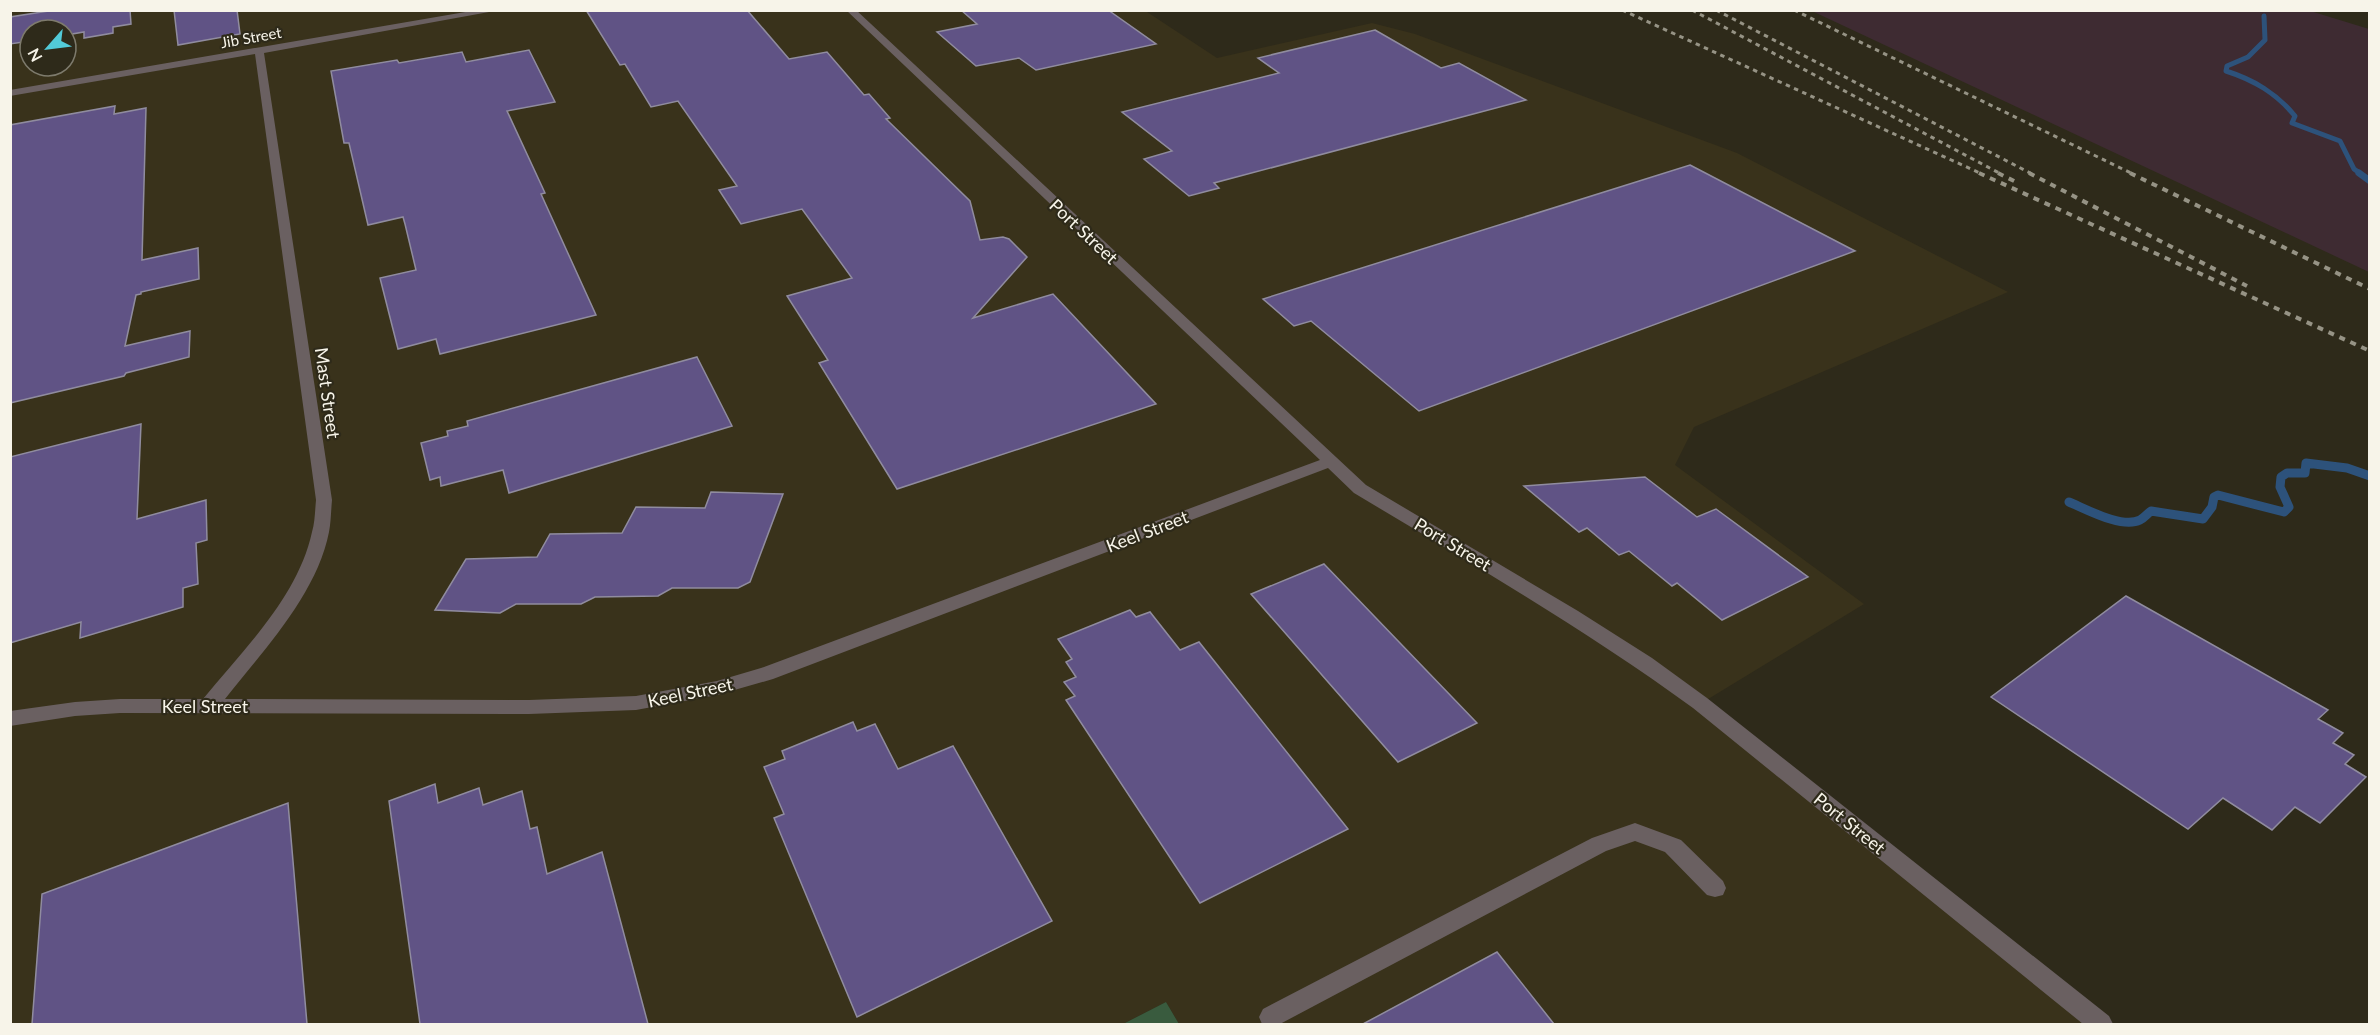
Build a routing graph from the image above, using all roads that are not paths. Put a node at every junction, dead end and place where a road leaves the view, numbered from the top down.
1 (496, 10) edge
2 (850, 10) edge
3 (259, 51) junction
4 (10, 93) edge
5 (1330, 462) junction
6 (208, 706) junction
7 (10, 719) edge
8 (1715, 888) dead end
9 (1271, 1017) dead end
10 (2101, 1024) edge

1 - 3 street, Jib Street
2 - 5 street, Port Street
3 - 4 street, Jib Street
3 - 6 street, Mast Street
5 - 6 street, Keel Street
5 - 10 street, Port Street
6 - 7 street, Keel Street
8 - 9 street

